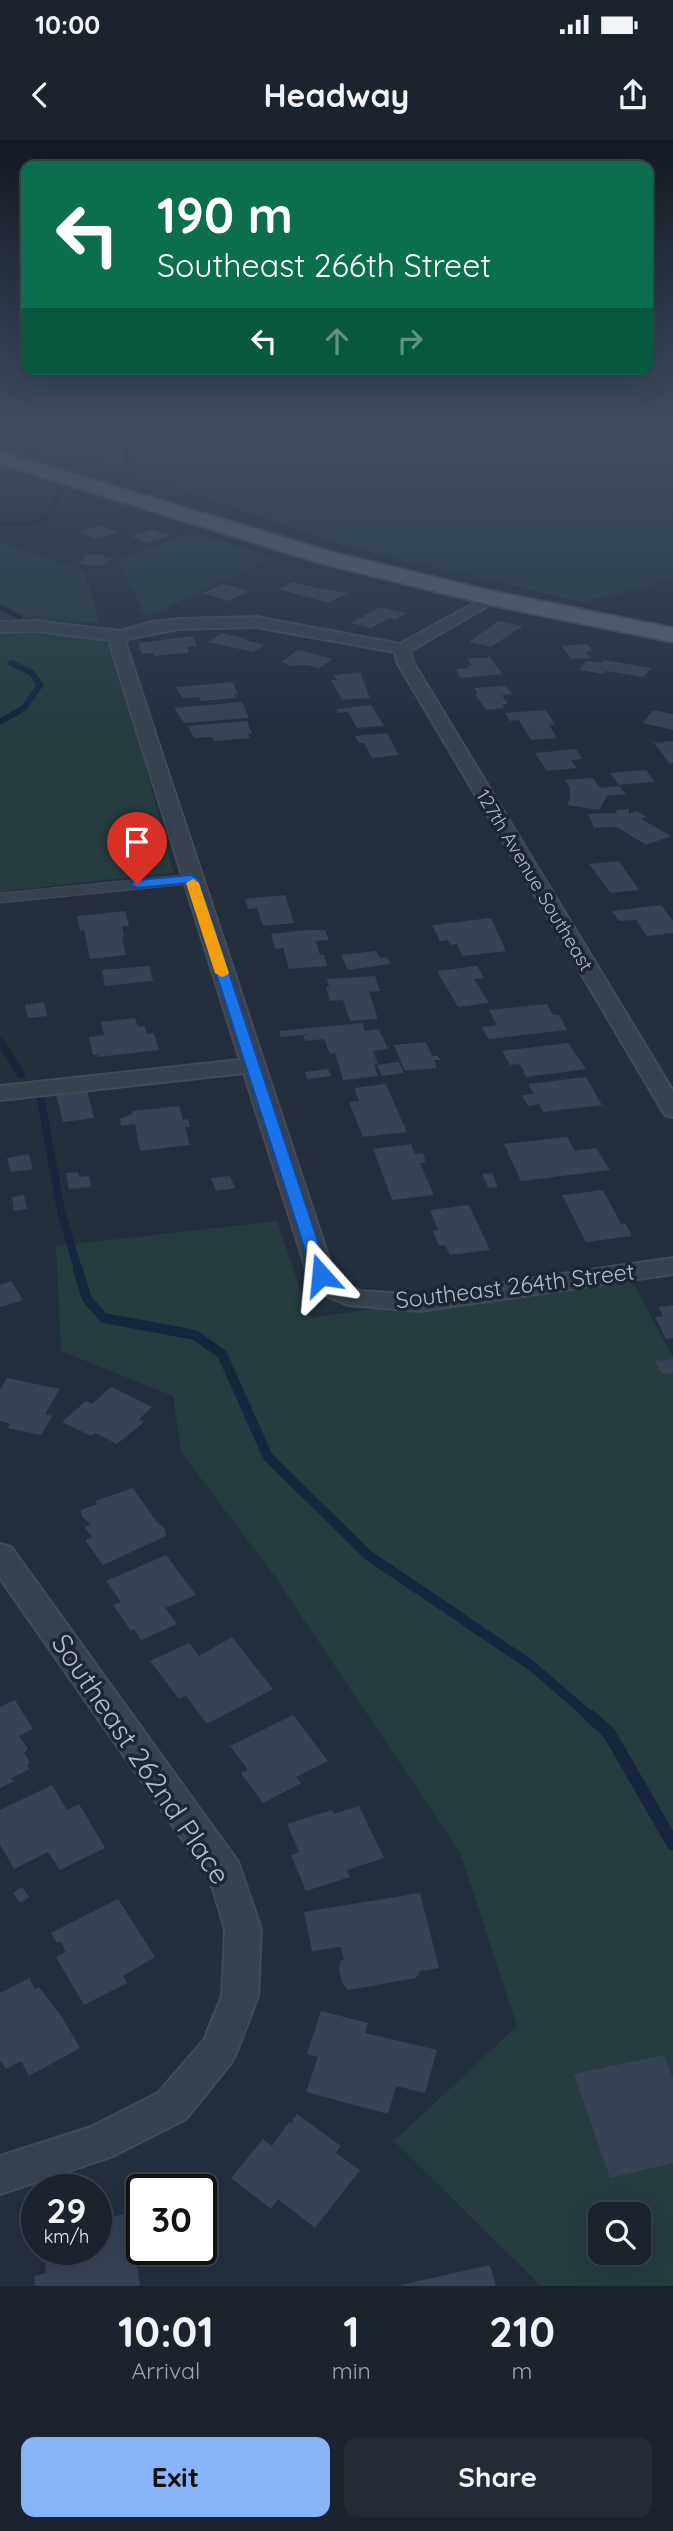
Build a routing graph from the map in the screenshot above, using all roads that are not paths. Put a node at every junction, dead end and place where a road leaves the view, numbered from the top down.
1 (234, 530) edge
2 (491, 598) junction
3 (0, 627) edge
4 (673, 635) edge
5 (120, 636) junction
6 (402, 649) junction
7 (191, 879) junction
8 (0, 898) edge
9 (253, 1065) junction
10 (0, 1093) edge
11 (673, 1110) edge
12 (673, 1266) edge
13 (0, 1555) edge
14 (0, 2175) edge

1 - 2 main road
2 - 4 main road
2 - 6 street
3 - 5 street
5 - 6 street
5 - 7 street
6 - 11 street, 127th Avenue Southeast
7 - 8 lane
7 - 9 street
9 - 10 street
9 - 12 street, Southeast 264th Street
13 - 14 street, Southeast 262nd Place

